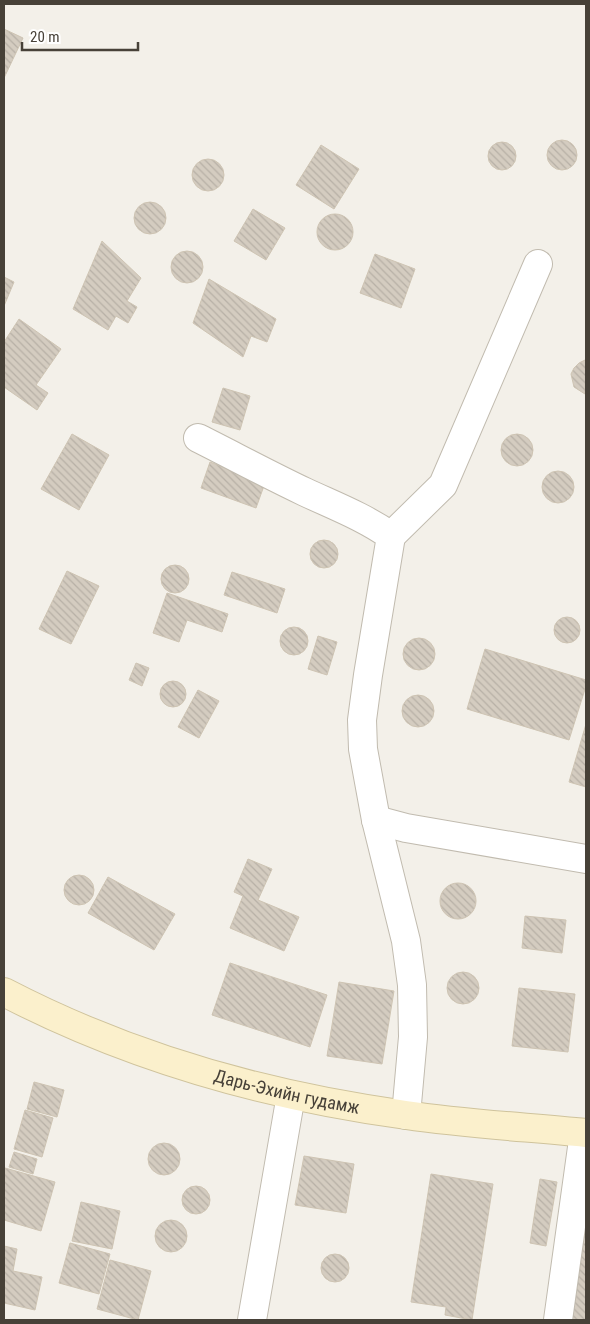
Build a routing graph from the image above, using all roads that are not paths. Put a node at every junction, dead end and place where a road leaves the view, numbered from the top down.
1 (538, 264) dead end
2 (198, 438) dead end
3 (391, 536) junction
4 (376, 820) junction
5 (586, 859) edge
6 (4, 992) edge
7 (291, 1095) junction
8 (406, 1115) junction
9 (585, 1133) edge
10 (252, 1320) edge
11 (558, 1320) edge

1 - 3 street
2 - 3 street
3 - 4 street
4 - 5 street
4 - 8 street
6 - 7 main road, Дарь-Эхийн гудамж
7 - 8 main road, Дарь-Эхийн гудамж
7 - 10 street
8 - 9 main road, Дарь-Эхийн гудамж
9 - 11 street

